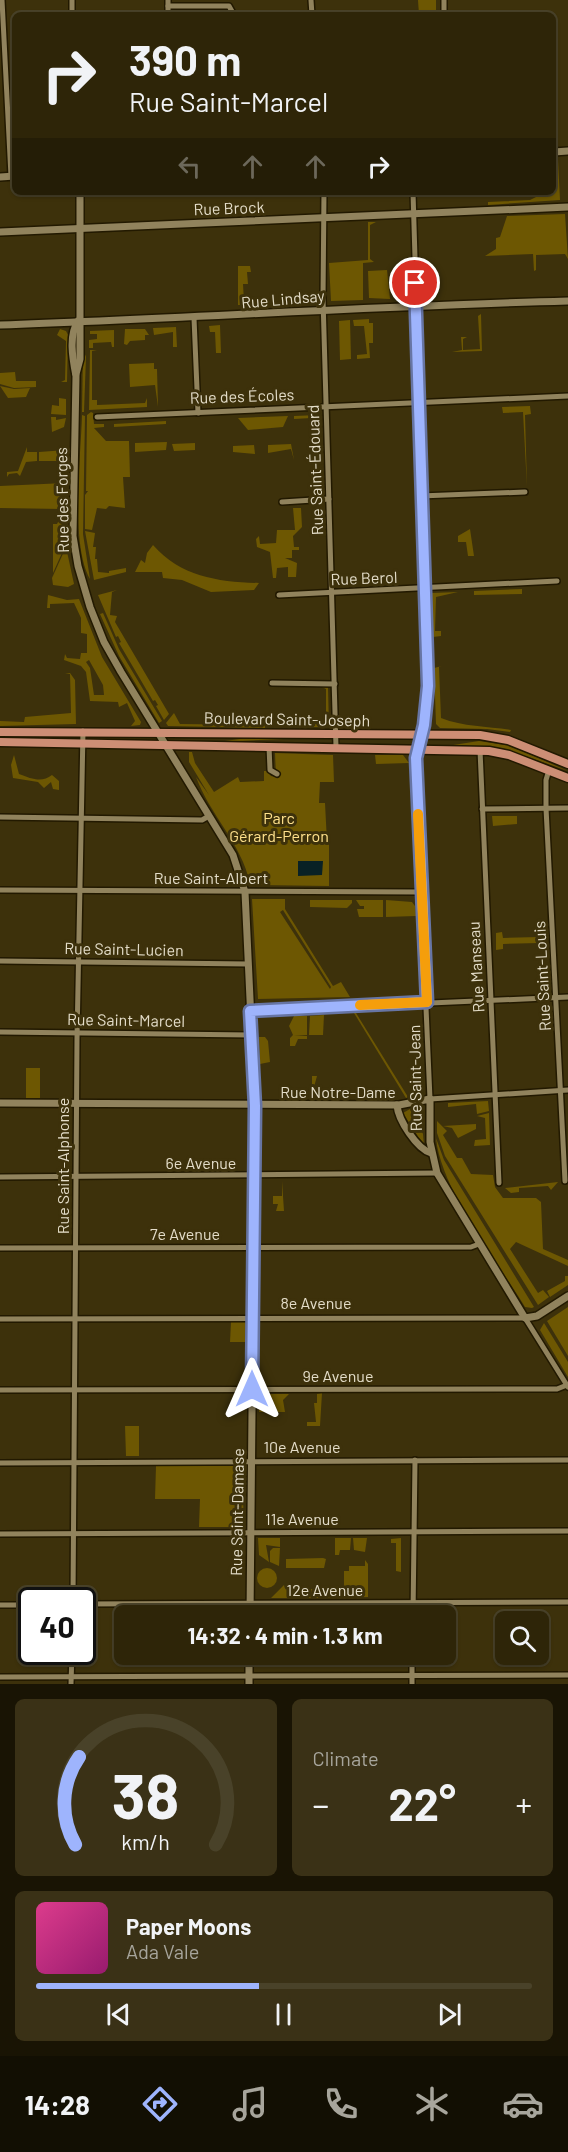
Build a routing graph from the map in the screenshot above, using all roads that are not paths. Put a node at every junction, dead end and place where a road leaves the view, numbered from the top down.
1 (2, 0) edge
2 (168, 3) edge
3 (234, 12) edge
4 (12, 160) edge
5 (80, 195) edge
6 (324, 195) edge
7 (413, 195) edge
8 (568, 207) edge
9 (413, 214) junction
10 (324, 218) junction
11 (80, 228) junction
12 (0, 232) edge
13 (568, 301) edge
14 (415, 305) junction
15 (323, 309) junction
16 (194, 318) junction
17 (78, 321) junction
18 (0, 325) edge
19 (568, 396) edge
20 (418, 403) junction
21 (326, 407) junction
22 (198, 413) junction
23 (97, 417) dead end
24 (525, 492) dead end
25 (420, 496) junction
26 (329, 499) junction
27 (282, 502) dead end
28 (557, 581) dead end
29 (423, 588) junction
30 (333, 592) junction
31 (279, 595) dead end
32 (272, 682) dead end
33 (334, 684) junction
34 (83, 731) junction
35 (0, 732) edge
36 (158, 733) junction
37 (336, 734) junction
38 (421, 735) junction
39 (0, 742) edge
40 (82, 744) junction
41 (166, 746) junction
42 (269, 746) junction
43 (336, 747) junction
44 (417, 749) junction
45 (480, 750) junction
46 (568, 765) edge
47 (549, 770) junction
48 (277, 774) dead end
49 (568, 778) edge
50 (546, 808) junction
51 (568, 808) edge
52 (482, 809) junction
53 (209, 816) junction
54 (0, 817) edge
55 (81, 818) junction
56 (0, 890) edge
57 (80, 891) junction
58 (245, 892) junction
59 (421, 892) junction
60 (0, 961) edge
61 (79, 962) junction
62 (248, 964) junction
63 (556, 997) junction
64 (568, 997) edge
65 (492, 1000) junction
66 (427, 1002) junction
67 (250, 1011) junction
68 (0, 1032) edge
69 (78, 1033) junction
70 (251, 1035) junction
71 (568, 1090) edge
72 (561, 1091) junction
73 (495, 1095) junction
74 (430, 1099) junction
75 (0, 1103) edge
76 (77, 1105) junction
77 (397, 1105) junction
78 (255, 1106) junction
79 (431, 1153) junction
80 (437, 1173) junction
81 (255, 1176) junction
82 (0, 1177) edge
83 (76, 1177) junction
84 (565, 1181) dead end
85 (499, 1182) dead end
86 (478, 1244) junction
87 (254, 1247) junction
88 (0, 1248) edge
89 (76, 1248) junction
90 (568, 1296) edge
91 (253, 1318) junction
92 (525, 1318) junction
93 (0, 1319) edge
94 (75, 1319) junction
95 (567, 1386) edge
96 (252, 1389) junction
97 (0, 1390) edge
98 (75, 1390) junction
99 (415, 1460) junction
100 (568, 1460) edge
101 (251, 1461) junction
102 (0, 1462) edge
103 (73, 1462) junction
104 (568, 1531) edge
105 (250, 1532) junction
106 (414, 1532) junction
107 (0, 1533) edge
108 (73, 1533) junction
109 (73, 1587) edge
110 (568, 1602) edge
111 (413, 1603) junction
112 (96, 1604) edge
113 (250, 1604) junction
114 (0, 1605) edge
115 (18, 1605) edge
116 (72, 1665) edge
117 (412, 1665) edge
118 (568, 1675) edge
119 (412, 1676) junction
120 (0, 1677) edge
121 (72, 1677) junction
122 (249, 1680) edge
123 (71, 1684) edge
124 (412, 1684) edge

1 - 4 street
2 - 3 street
5 - 11 street, Rue des Forges
6 - 10 street, Rue Saint-Édouard
7 - 9 street, Rue Saint-Jean
8 - 9 street, Rue Brock
9 - 10 street, Rue Brock
9 - 14 street, Rue Saint-Jean
10 - 11 street, Rue Brock
10 - 15 street, Rue Saint-Édouard
11 - 12 street, Rue Brock
11 - 17 street, Rue des Forges
13 - 14 street, Rue Lindsay
14 - 15 street, Rue Lindsay
14 - 20 street, Rue Saint-Jean
15 - 16 street, Rue Lindsay
15 - 21 street, Rue Saint-Édouard
16 - 17 street, Rue Lindsay
16 - 22 street
17 - 18 street, Rue Lindsay
17 - 36 street, Rue des Forges
19 - 20 street, Rue des Écoles
20 - 21 street, Rue des Écoles
20 - 25 street, Rue Saint-Jean
21 - 22 street, Rue des Écoles
21 - 26 street, Rue Saint-Édouard
22 - 23 street, Rue des Écoles
24 - 25 street
25 - 29 street, Rue Saint-Jean
26 - 27 street
26 - 30 street, Rue Saint-Édouard
28 - 29 street, Rue Berol
29 - 30 street, Rue Berol
29 - 38 street, Rue Saint-Jean
30 - 31 street, Rue Berol
30 - 33 street, Rue Saint-Édouard
32 - 33 street
33 - 37 street, Rue Saint-Édouard
34 - 35 main road, Boulevard Saint-Joseph
34 - 36 main road, Boulevard Saint-Joseph
34 - 40 street, Rue Saint-Alphonse
36 - 37 main road, Boulevard Saint-Joseph
36 - 41 street, Rue des Forges
37 - 38 main road, Boulevard Saint-Joseph
37 - 43 street, Rue Saint-Édouard
38 - 44 street, Rue Saint-Jean
38 - 46 main road, Boulevard Saint-Joseph
39 - 40 main road, Boulevard Saint-Joseph
40 - 41 main road, Boulevard Saint-Joseph
40 - 55 street, Rue Saint-Alphonse
41 - 42 main road, Boulevard Saint-Joseph
41 - 53 street, Rue Saint-Damase
42 - 43 main road, Boulevard Saint-Joseph
42 - 48 street
43 - 44 main road, Boulevard Saint-Joseph
44 - 45 main road, Boulevard Saint-Joseph
44 - 59 street, Rue Saint-Jean
45 - 47 main road, Boulevard Saint-Joseph
45 - 52 street, Rue Manseau
47 - 49 main road, Boulevard Saint-Joseph
47 - 50 street, Rue Saint-Louis
50 - 51 street
50 - 52 street
50 - 63 street, Rue Saint-Louis
52 - 65 street, Rue Manseau
53 - 55 street
53 - 58 street, Rue Saint-Damase
54 - 55 street
55 - 57 street, Rue Saint-Alphonse
56 - 57 street, Rue Saint-Albert
57 - 58 street, Rue Saint-Albert
57 - 61 street, Rue Saint-Alphonse
58 - 59 street, Rue Saint-Albert
58 - 62 street, Rue Saint-Damase
59 - 66 street, Rue Saint-Jean
60 - 61 street, Rue Saint-Lucien
61 - 62 street, Rue Saint-Lucien
61 - 69 street, Rue Saint-Alphonse
62 - 67 street, Rue Saint-Damase
63 - 64 street
63 - 65 street
63 - 72 street, Rue Saint-Louis
65 - 66 street
65 - 73 street, Rue Manseau
66 - 67 street
66 - 74 street, Rue Saint-Jean
67 - 70 street, Rue Saint-Damase
68 - 69 street, Rue Saint-Marcel
69 - 70 street, Rue Saint-Marcel
69 - 76 street, Rue Saint-Alphonse
70 - 78 street, Rue Saint-Damase
71 - 72 street, Rue Notre-Dame
72 - 73 street, Rue Notre-Dame
72 - 84 street, Rue Saint-Louis
73 - 74 street, Rue Notre-Dame
73 - 85 street, Rue Manseau
74 - 77 street, Rue Notre-Dame
74 - 79 street, Rue Saint-Jean
75 - 76 street, Rue Notre-Dame
76 - 78 street, Rue Notre-Dame
76 - 83 street, Rue Saint-Alphonse
77 - 78 street, Rue Notre-Dame
77 - 79 street
78 - 81 street, Rue Saint-Damase
79 - 80 street, Rue Saint-Jean
80 - 81 street, 6e Avenue
80 - 86 street, Rue Saint-Jean
81 - 83 street, 6e Avenue
81 - 87 street, Rue Saint-Damase
82 - 83 street, 6e Avenue
83 - 89 street, Rue Saint-Alphonse
86 - 87 street, 7e Avenue
86 - 92 street, Rue Saint-Jean
87 - 89 street, 7e Avenue
87 - 91 street, Rue Saint-Damase
88 - 89 street, 7e Avenue
89 - 94 street, Rue Saint-Alphonse
90 - 92 street
91 - 92 street, 8e Avenue
91 - 94 street, 8e Avenue
91 - 96 street, Rue Saint-Damase
92 - 95 street, Rue Saint-Jean
93 - 94 street, 8e Avenue
94 - 98 street, Rue Saint-Alphonse
95 - 96 street, 9e Avenue
96 - 98 street, 9e Avenue
96 - 101 street, Rue Saint-Damase
97 - 98 street, 9e Avenue
98 - 103 street, Rue Saint-Alphonse
99 - 100 street, 10e Avenue
99 - 101 street, 10e Avenue
99 - 106 street
101 - 103 street, 10e Avenue
101 - 105 street, Rue Saint-Damase
102 - 103 street, 10e Avenue
103 - 108 street, Rue Saint-Alphonse
104 - 106 street, 11e Avenue
105 - 106 street, 11e Avenue
105 - 108 street, 11e Avenue
105 - 113 street, Rue Saint-Damase
106 - 111 street
107 - 108 street, 11e Avenue
108 - 109 street, Rue Saint-Alphonse
110 - 111 street, 12e Avenue
111 - 113 street, 12e Avenue
112 - 113 street, 12e Avenue
114 - 115 street
116 - 121 street
117 - 119 street
118 - 119 street
119 - 122 street
119 - 124 street
120 - 121 street
121 - 122 street
121 - 123 street

